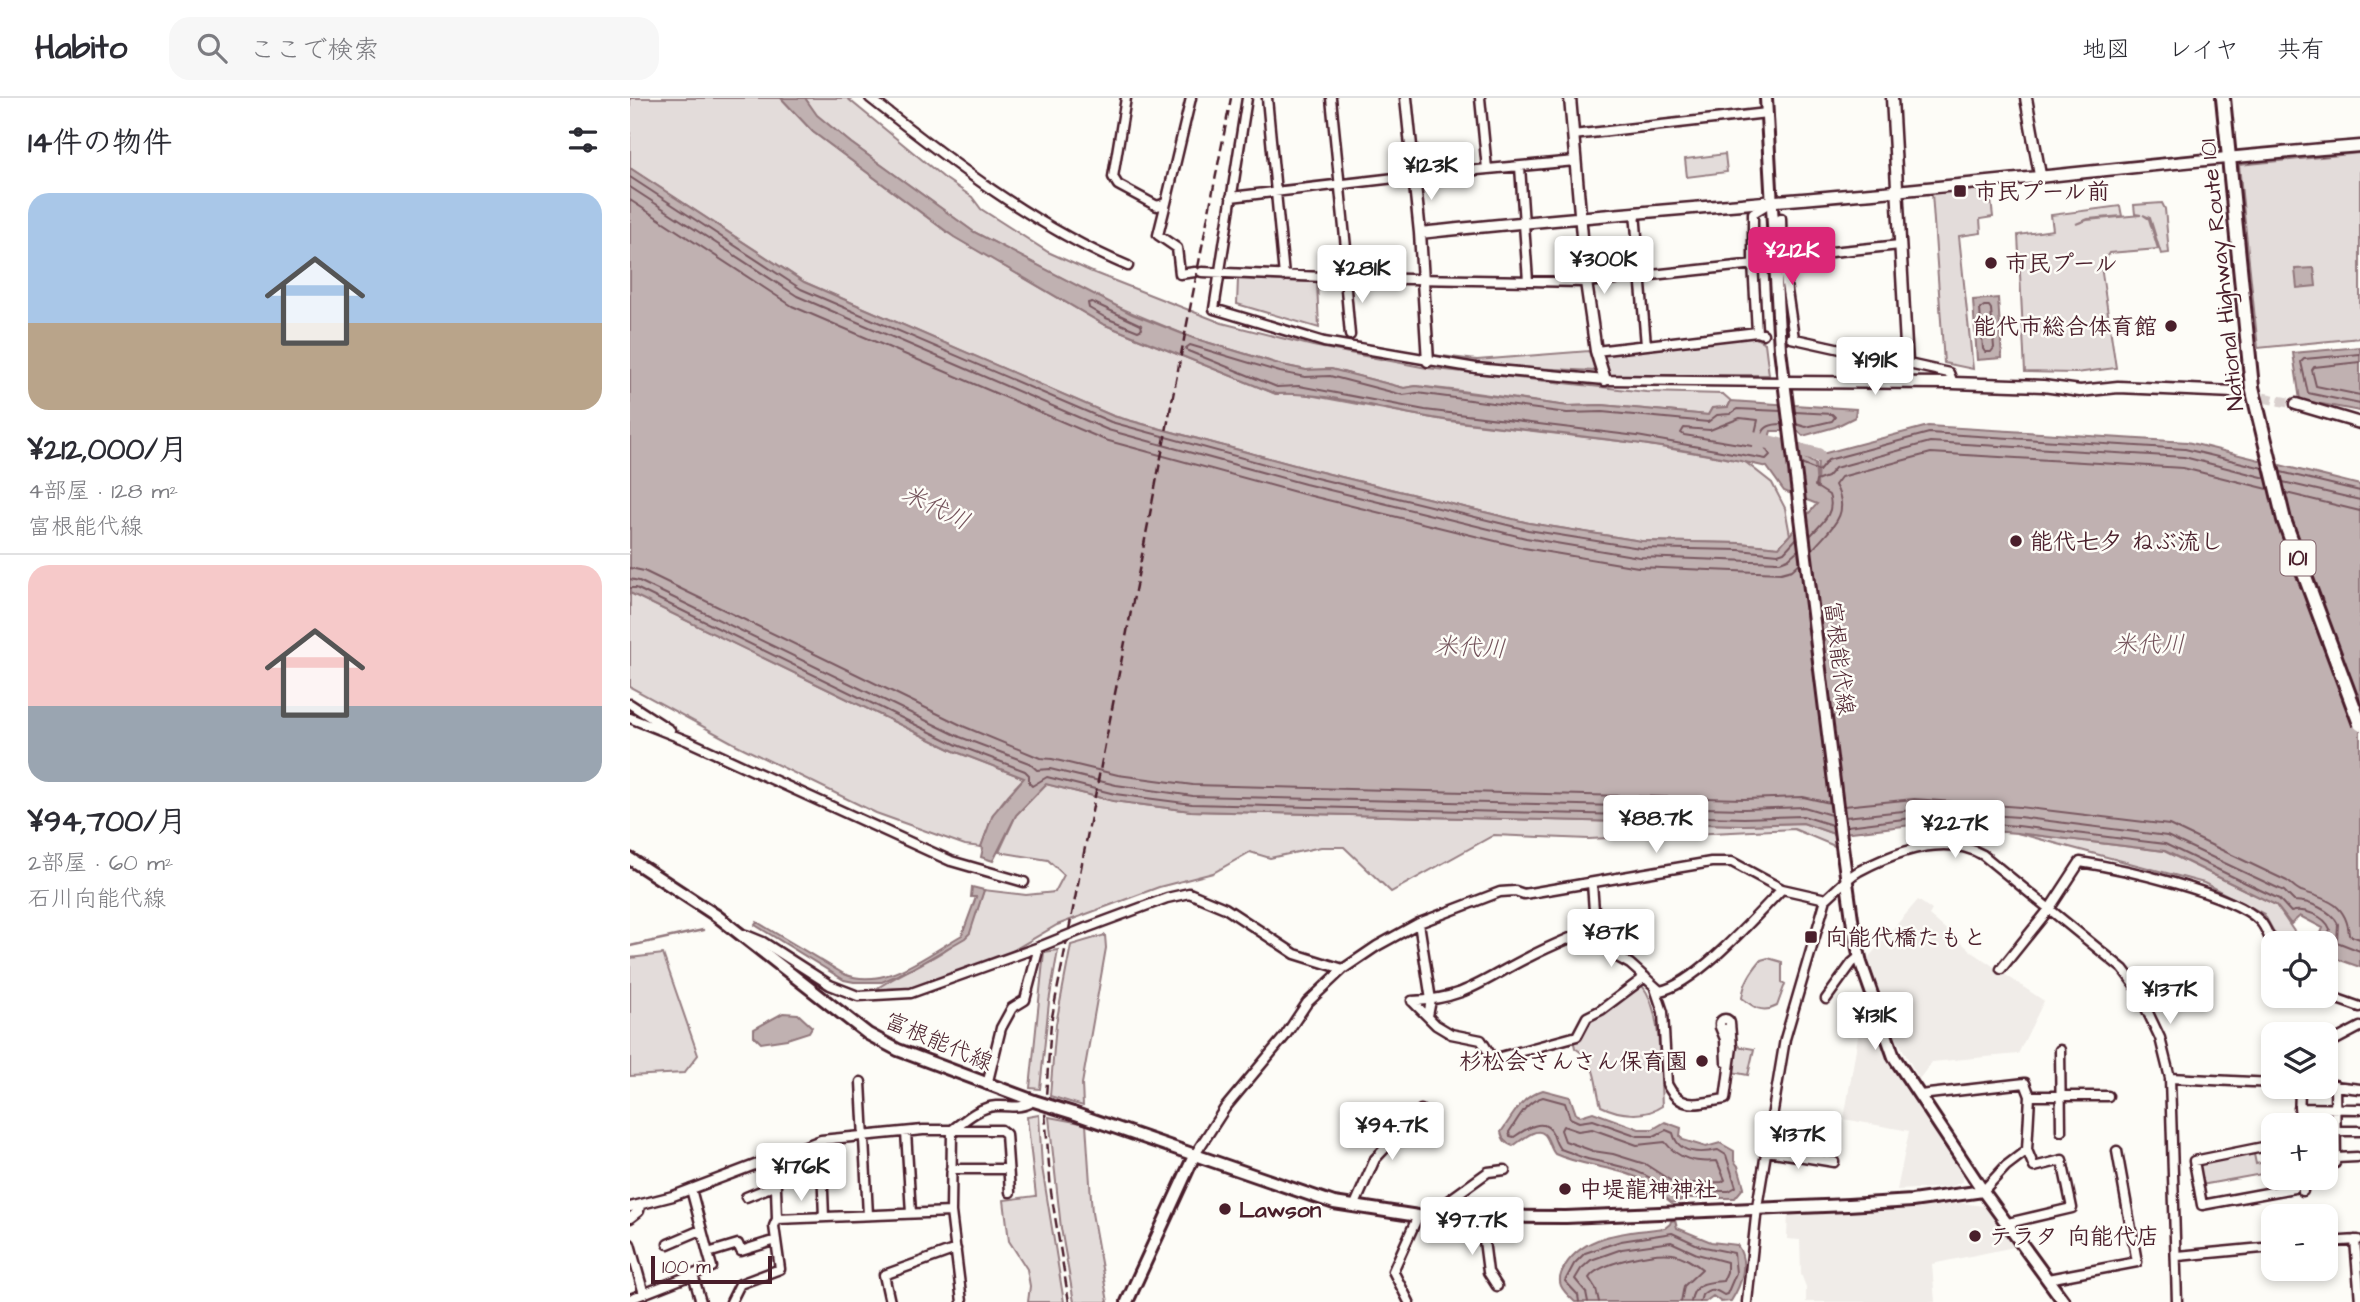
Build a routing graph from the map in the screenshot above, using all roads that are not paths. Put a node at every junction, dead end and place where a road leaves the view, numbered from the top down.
1 (870, 98) edge
2 (1126, 98) edge
3 (1191, 98) edge
4 (1247, 98) edge
5 (1267, 98) edge
6 (1331, 98) edge
7 (1406, 98) edge
8 (1480, 98) edge
9 (1570, 98) edge
10 (1766, 98) edge
11 (1892, 98) edge
12 (2026, 98) edge
13 (2222, 98) edge
14 (1767, 113) junction
15 (1573, 135) junction
16 (2360, 146) edge
17 (2229, 156) junction
18 (1575, 161) junction
19 (1520, 167) junction
20 (1487, 169) junction
21 (2040, 175) junction
22 (1412, 176) junction
23 (1338, 184) junction
24 (1897, 191) junction
25 (1277, 192) junction
26 (1231, 197) junction
27 (1772, 201) junction
28 (1166, 203) junction
29 (1635, 212) junction
30 (1580, 217) junction
31 (1781, 218) dead end
32 (1524, 222) junction
33 (1420, 233) junction
34 (1900, 245) junction
35 (1778, 260) junction
36 (1753, 263) junction
37 (1128, 266) dead end
38 (1220, 272) junction
39 (1284, 276) junction
40 (1641, 276) junction
41 (1347, 278) junction
42 (1422, 279) junction
43 (1528, 281) junction
44 (1586, 282) junction
45 (1350, 335) dead end
46 (1646, 345) junction
47 (1596, 351) junction
48 (1428, 361) junction
49 (1907, 363) junction
50 (1605, 380) junction
51 (1953, 383) junction
52 (1785, 388) junction
53 (2234, 393) tunnel mouth
54 (2296, 404) tunnel mouth
55 (2360, 423) edge
56 (630, 704) edge
57 (630, 718) edge
58 (2360, 724) edge
59 (688, 741) junction
60 (630, 859) edge
61 (1847, 880) junction
62 (1024, 882) dead end
63 (1592, 883) junction
64 (1782, 889) junction
65 (1825, 899) junction
66 (2050, 908) junction
67 (1419, 923) junction
68 (1594, 928) junction
69 (2266, 931) edge
70 (737, 932) junction
71 (1038, 947) junction
72 (1860, 957) junction
73 (1343, 969) junction
74 (2001, 969) dead end
75 (1645, 977) junction
76 (1656, 988) junction
77 (1826, 999) dead end
78 (2338, 999) edge
79 (1432, 1000) junction
80 (2360, 1007) edge
81 (1428, 1016) junction
82 (2360, 1027) edge
83 (2338, 1039) edge
84 (2060, 1049) dead end
85 (2170, 1078) junction
86 (861, 1082) dead end
87 (2261, 1082) edge
88 (987, 1085) junction
89 (2338, 1086) edge
90 (2360, 1089) edge
91 (1920, 1095) junction
92 (2061, 1095) junction
93 (2030, 1096) junction
94 (2108, 1096) dead end
95 (1723, 1099) junction
96 (2299, 1099) edge
97 (2333, 1099) edge
98 (1034, 1101) junction
99 (2299, 1108) junction
100 (2335, 1109) junction
101 (2360, 1109) edge
102 (1421, 1110) dead end
103 (2299, 1113) edge
104 (2335, 1113) edge
105 (952, 1130) junction
106 (2061, 1131) dead end
107 (2338, 1131) edge
108 (906, 1132) junction
109 (2360, 1132) edge
110 (864, 1135) junction
111 (821, 1140) junction
112 (2261, 1148) edge
113 (2027, 1150) junction
114 (1767, 1151) junction
115 (2117, 1151) dead end
116 (1194, 1156) junction
117 (775, 1157) junction
118 (2357, 1157) dead end
119 (2338, 1158) edge
120 (1834, 1162) dead end
121 (951, 1169) junction
122 (1008, 1169) junction
123 (1505, 1170) dead end
124 (776, 1185) junction
125 (691, 1189) junction
126 (2283, 1190) edge
127 (1983, 1191) junction
128 (1010, 1192) dead end
129 (746, 1197) dead end
130 (640, 1205) junction
131 (630, 1207) edge
132 (1354, 1207) junction
133 (1757, 1208) junction
134 (951, 1212) junction
135 (911, 1213) junction
136 (868, 1215) junction
137 (1418, 1216) junction
138 (824, 1217) junction
139 (1440, 1217) junction
140 (1481, 1217) junction
141 (630, 1218) edge
142 (777, 1219) junction
143 (2008, 1223) junction
144 (701, 1230) junction
145 (776, 1240) junction
146 (2358, 1240) edge
147 (2338, 1241) edge
148 (630, 1244) edge
149 (668, 1244) dead end
150 (2261, 1248) edge
151 (956, 1249) junction
152 (708, 1253) junction
153 (2178, 1256) junction
154 (693, 1275) junction
155 (2048, 1279) junction
156 (1497, 1286) dead end
157 (644, 1294) junction
158 (630, 1299) edge
159 (2360, 1301) edge
160 (701, 1302) edge
161 (731, 1302) edge
162 (890, 1302) edge
163 (962, 1302) edge
164 (1127, 1302) edge
165 (1409, 1302) edge
166 (1748, 1302) edge
167 (2064, 1302) edge
168 (2177, 1302) edge

1 - 37 street
2 - 28 street
3 - 28 street
4 - 26 street
5 - 25 street
6 - 23 street
7 - 22 street
8 - 20 street
9 - 15 street
10 - 14 main road, 富根能代線
11 - 24 street
12 - 21 street
13 - 17 highway, National Highway Route 101 / 101
14 - 15 street
14 - 27 main road, 富根能代線
15 - 18 street
16 - 17 street
17 - 21 street
17 - 58 highway, National Highway Route 101 / 101, bridge
18 - 19 street
18 - 30 street
19 - 20 street
19 - 32 street
20 - 22 street
21 - 24 street
22 - 23 street
22 - 33 street
23 - 25 street
23 - 41 street
24 - 27 street
24 - 34 street
25 - 26 street
25 - 39 street
26 - 38 street
27 - 29 street
27 - 35 main road, 富根能代線
27 - 36 street
28 - 38 street
29 - 30 street
29 - 40 street
30 - 32 street
30 - 44 street
31 - 35 street
32 - 33 street
32 - 43 street
33 - 42 street
34 - 35 street
34 - 49 street
35 - 36 street
35 - 49 street
35 - 52 main road, 富根能代線, bridge
36 - 40 street
36 - 46 street
38 - 39 street
38 - 48 street
39 - 41 street
40 - 44 street
40 - 46 street
41 - 42 street
41 - 45 street
42 - 43 street
42 - 48 street
43 - 44 street
44 - 47 street
46 - 47 street
47 - 50 street
48 - 50 street
49 - 51 street
50 - 52 street
51 - 52 street
51 - 53 street
52 - 61 main road, 富根能代線
54 - 55 street
56 - 59 street
57 - 59 street
59 - 62 street
60 - 70 main road, 富根能代線
61 - 65 street
61 - 66 street
61 - 72 main road, 富根能代線
63 - 64 street
63 - 67 street
63 - 68 street
64 - 65 street
64 - 76 street
65 - 114 street
66 - 69 street
66 - 74 street
66 - 85 street
67 - 73 street
67 - 79 street
68 - 75 street
68 - 79 street
70 - 71 street
70 - 88 main road, 富根能代線
71 - 73 street, bridge
71 - 88 street
72 - 77 street
72 - 91 main road, 富根能代線
73 - 116 street
75 - 76 street
75 - 81 street
76 - 95 street
78 - 80 street
79 - 81 street
79 - 81 street
82 - 83 street
84 - 92 street
85 - 87 street
85 - 153 street
86 - 110 street
88 - 98 main road, 富根能代線
89 - 90 street
91 - 93 street
91 - 127 main road, 富根能代線
92 - 93 street
92 - 94 street
92 - 106 street
93 - 113 street
95 - 95 street
96 - 99 street
97 - 100 street
98 - 105 street
98 - 116 main road, 富根能代線, bridge
99 - 100 street
99 - 103 street
100 - 101 street
100 - 104 street
102 - 132 street
105 - 108 street
105 - 121 street
105 - 122 street
107 - 109 street
108 - 110 street
108 - 135 street
110 - 111 street
110 - 136 street
111 - 117 street
111 - 138 street
112 - 126 street
113 - 127 street
113 - 143 street
114 - 120 street
114 - 133 street
115 - 155 street
116 - 132 main road, 富根能代線
116 - 164 main road
117 - 124 street
117 - 125 street
118 - 119 street
121 - 122 street
121 - 134 street
122 - 128 street
123 - 139 street
124 - 129 street
124 - 142 street
125 - 130 street
125 - 144 street
127 - 133 main road, 富根能代線
127 - 143 main road, 富根能代線
130 - 131 street
130 - 141 street
132 - 137 main road, 富根能代線
133 - 140 main road, 富根能代線
133 - 166 street
134 - 135 street
134 - 151 street
135 - 136 street
136 - 138 street
137 - 139 main road, 富根能代線
137 - 165 street
138 - 142 street
139 - 140 main road, 富根能代線
140 - 156 street
142 - 145 street
143 - 155 main road, 富根能代線
144 - 149 street
144 - 152 street
145 - 152 street
145 - 161 street
146 - 147 street
146 - 159 street
148 - 157 street
150 - 153 street
151 - 162 street
151 - 163 street
152 - 154 street
153 - 168 street
154 - 157 street
154 - 160 street
155 - 167 main road, 富根能代線
157 - 158 street

